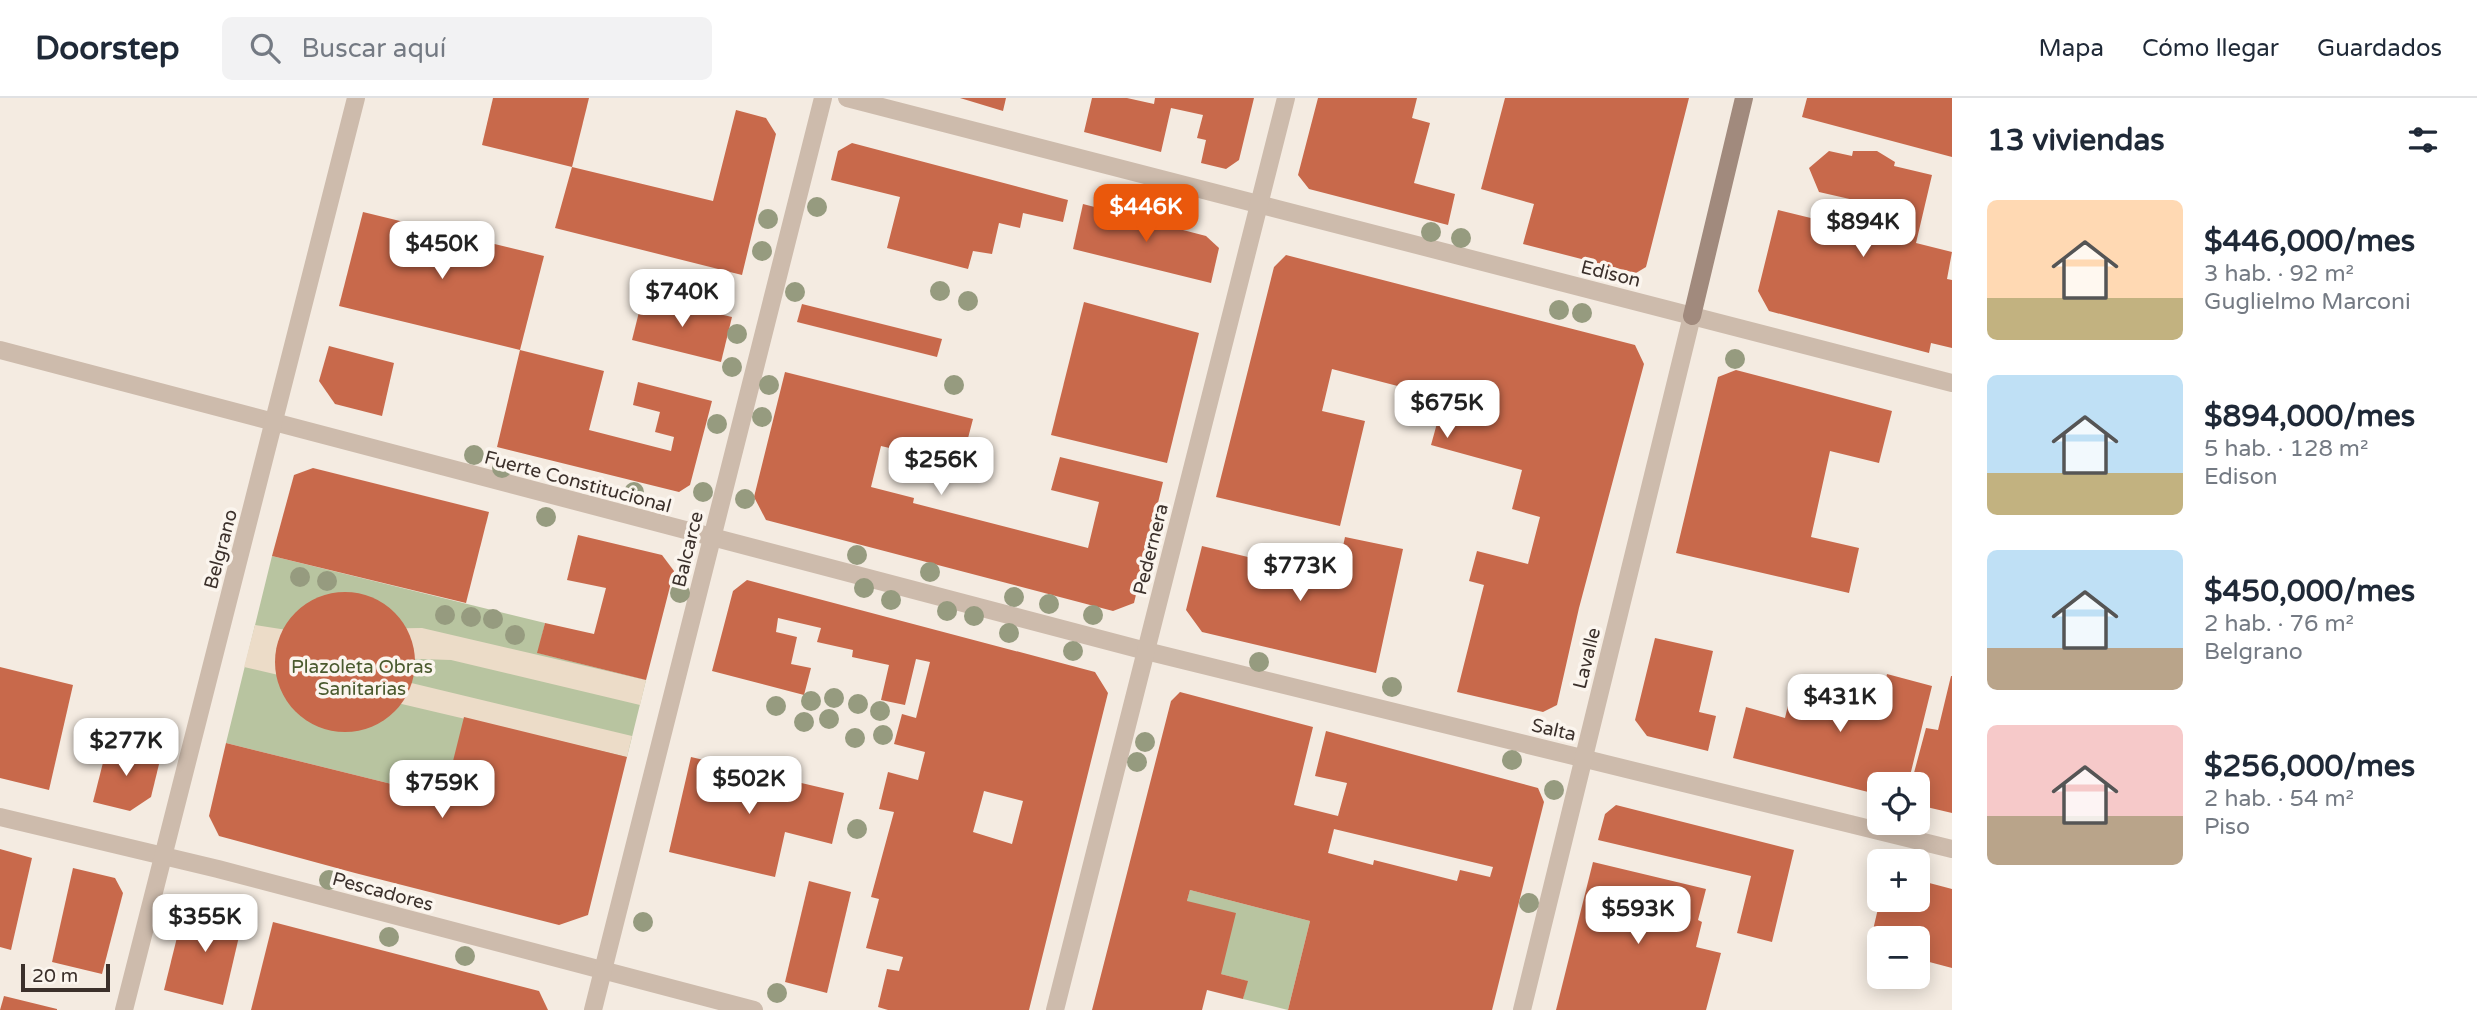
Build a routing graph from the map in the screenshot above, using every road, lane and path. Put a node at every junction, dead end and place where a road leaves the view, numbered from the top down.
1 (356, 98) edge
2 (823, 98) edge
3 (848, 98) edge
4 (1286, 98) edge
5 (1744, 98) edge
6 (1259, 204) junction
7 (1692, 316) junction
8 (0, 350) edge
9 (1952, 383) edge
10 (272, 422) junction
11 (711, 537) junction
12 (1146, 651) junction
13 (1583, 758) junction
14 (0, 817) edge
15 (1952, 849) edge
16 (162, 856) junction
17 (602, 971) junction
18 (124, 1010) edge
19 (593, 1010) edge
20 (754, 1010) edge
21 (1055, 1010) edge
22 (1522, 1010) edge

1 - 10 street, Belgrano
2 - 11 street, Balcarce
3 - 6 street, Edison
4 - 6 street, Pedernera
5 - 7 main road
6 - 7 street, Edison
6 - 12 street, Pedernera
7 - 9 street, Edison
7 - 13 street, Lavalle
8 - 10 street, Fuerte Constitucional
10 - 11 street, Fuerte Constitucional
10 - 16 street, Belgrano
11 - 12 street, Fuerte Constitucional
11 - 17 street, Balcarce
12 - 13 street, Salta
12 - 21 street, Pedernera
13 - 15 street, Salta
13 - 22 street, Lavalle
14 - 16 street, Pescadores
16 - 17 street, Pescadores
16 - 18 street, Belgrano
17 - 19 street, Balcarce
17 - 20 street, Pescadores

